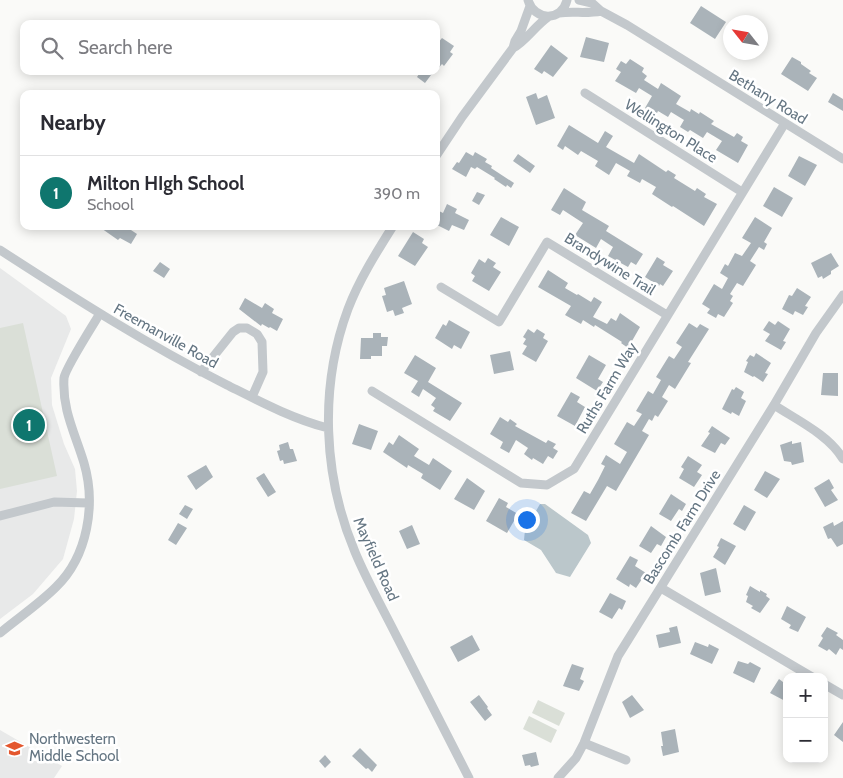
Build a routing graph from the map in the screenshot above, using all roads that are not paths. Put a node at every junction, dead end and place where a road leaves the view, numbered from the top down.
1 (567, 0) edge
2 (579, 0) edge
3 (591, 2) edge
4 (529, 3) edge
5 (601, 11) junction
6 (559, 13) junction
7 (548, 16) junction
8 (512, 48) junction
9 (586, 93) dead end
10 (785, 123) junction
11 (440, 150) edge
12 (843, 159) edge
13 (742, 192) junction
14 (390, 230) edge
15 (0, 250) edge
16 (442, 287) dead end
17 (843, 295) edge
18 (99, 314) junction
19 (667, 315) junction
20 (201, 372) junction
21 (372, 391) dead end
22 (252, 397) junction
23 (774, 405) junction
24 (328, 428) junction
25 (843, 459) edge
26 (88, 502) junction
27 (0, 516) edge
28 (661, 588) junction
29 (0, 633) edge
30 (805, 673) edge
31 (828, 686) edge
32 (843, 695) edge
33 (584, 743) junction
34 (626, 760) dead end
35 (469, 778) edge
36 (558, 778) edge

1 - 6 street
2 - 3 street, Bethany Road
3 - 5 street, Bethany Road
4 - 7 street
4 - 8 street
5 - 6 street
5 - 10 street, Bethany Road
6 - 7 street
7 - 8 street
8 - 11 street
9 - 13 street, Wellington Place
10 - 12 street, Bethany Road
10 - 13 street, Ruths Farm Way
13 - 19 street, Ruths Farm Way
14 - 24 street, Mayfield Road
15 - 18 street, Freemanville Road
16 - 19 street, Brandywine Trail
17 - 23 street, Bascomb Farm Drive
18 - 20 street, Freemanville Road
18 - 26 street
19 - 21 street, Ruths Farm Way
20 - 22 street, Freemanville Road
20 - 22 street
22 - 24 street, Freemanville Road
23 - 25 street
23 - 28 street, Bascomb Farm Drive
24 - 35 street, Mayfield Road
26 - 27 street
26 - 29 street
28 - 30 street
28 - 33 street, Bascomb Farm Drive
31 - 32 street
33 - 34 street
33 - 36 street, Bascomb Farm Drive

